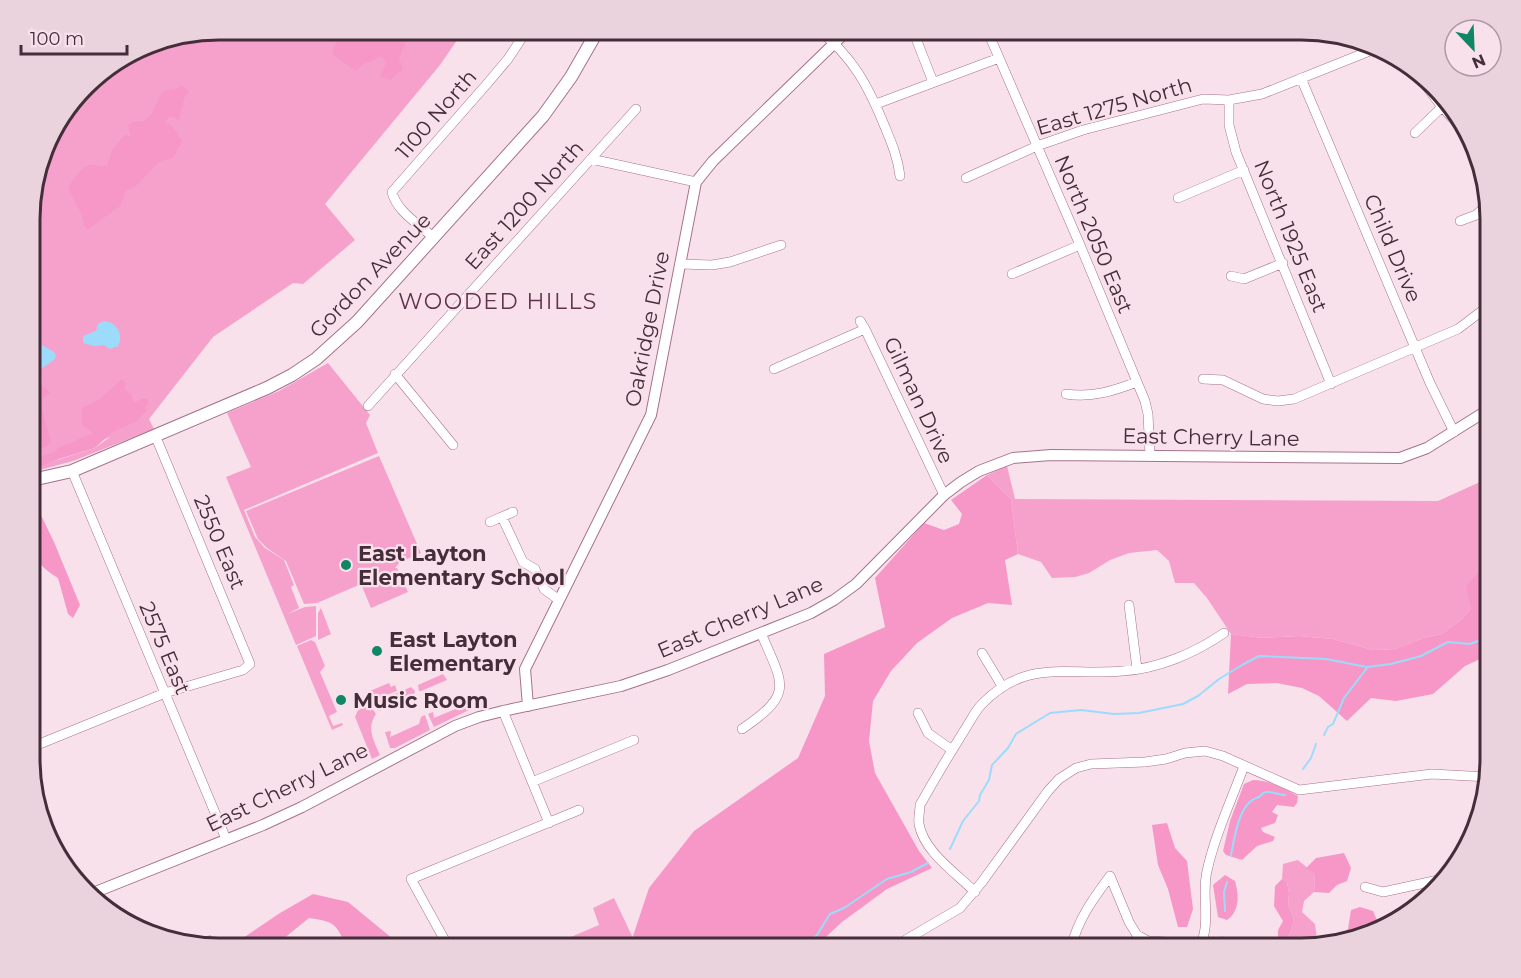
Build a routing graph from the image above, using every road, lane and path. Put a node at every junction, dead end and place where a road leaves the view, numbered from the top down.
1 (520, 40) edge
2 (592, 40) edge
3 (832, 40) edge
4 (839, 40) edge
5 (917, 40) edge
6 (991, 40) edge
7 (836, 43) junction
8 (1363, 52) edge
9 (999, 58) junction
10 (1301, 78) junction
11 (933, 82) junction
12 (1229, 100) junction
13 (876, 104) junction
14 (1441, 108) edge
15 (636, 109) dead end
16 (1415, 133) dead end
17 (1037, 147) junction
18 (591, 159) junction
19 (1244, 170) junction
20 (900, 176) dead end
21 (966, 178) dead end
22 (696, 182) junction
23 (1178, 198) dead end
24 (1480, 211) edge
25 (1460, 221) dead end
26 (434, 238) junction
27 (781, 245) dead end
28 (1080, 245) junction
29 (1283, 263) junction
30 (680, 264) junction
31 (1012, 274) dead end
32 (1231, 276) dead end
33 (1480, 312) edge
34 (1415, 348) junction
35 (774, 369) dead end
36 (395, 374) junction
37 (1203, 379) dead end
38 (1137, 382) junction
39 (1331, 384) junction
40 (1066, 394) dead end
41 (368, 406) dead end
42 (1480, 415) edge
43 (1454, 432) junction
44 (155, 435) junction
45 (453, 445) dead end
46 (1149, 456) junction
47 (72, 471) junction
48 (41, 478) edge
49 (944, 495) junction
50 (513, 512) dead end
51 (502, 517) junction
52 (490, 522) dead end
53 (559, 600) junction
54 (1129, 605) dead end
55 (761, 633) junction
56 (1224, 633) dead end
57 (982, 654) dead end
58 (1137, 669) junction
59 (1002, 686) junction
60 (165, 693) junction
61 (528, 706) junction
62 (503, 711) junction
63 (918, 713) dead end
64 (742, 729) dead end
65 (633, 740) dead end
66 (41, 743) edge
67 (952, 750) junction
68 (1244, 766) junction
69 (1479, 777) edge
70 (532, 782) junction
71 (579, 810) dead end
72 (549, 823) junction
73 (226, 839) junction
74 (1431, 882) edge
75 (1365, 887) dead end
76 (99, 890) edge
77 (975, 892) junction
78 (910, 937) edge
79 (1074, 937) edge
80 (1141, 937) edge
81 (1204, 937) edge
82 (443, 938) edge

1 - 26 street, 1100 North
2 - 26 main road, Gordon Avenue
3 - 7 street
4 - 7 street, Oakridge Drive
5 - 11 street
6 - 9 street, North 2050 East
7 - 13 street
7 - 22 street, Oakridge Drive
8 - 10 street, East 1275 North
9 - 11 street
9 - 17 street, North 2050 East
10 - 12 street, East 1275 North
10 - 34 street, Child Drive
11 - 13 street
12 - 17 street, East 1275 North
12 - 19 street, North 1925 East
13 - 20 street
14 - 16 street
15 - 18 street, East 1200 North
17 - 21 street, East 1275 North
17 - 28 street, North 2050 East
18 - 22 street
18 - 36 street, East 1200 North
19 - 23 street
19 - 29 street, North 1925 East
22 - 30 street, Oakridge Drive
24 - 25 street
26 - 44 main road, Gordon Avenue
27 - 30 street
28 - 31 street
28 - 38 street, North 2050 East
29 - 32 street
29 - 39 street, North 1925 East
30 - 53 street, Oakridge Drive
33 - 34 street
34 - 39 street
34 - 43 street, Child Drive
35 - 49 street, Gilman Drive
36 - 41 street, East 1200 North
36 - 45 street
37 - 39 street
38 - 40 street
38 - 46 street, North 2050 East
42 - 43 street, East Cherry Lane
43 - 46 street, East Cherry Lane
44 - 47 main road, Gordon Avenue
44 - 60 street, 2550 East
46 - 49 street, East Cherry Lane
47 - 48 main road, Gordon Avenue
47 - 60 street, 2575 East
49 - 55 street, East Cherry Lane
50 - 51 street
51 - 52 street
51 - 53 street
53 - 61 street, Oakridge Drive
54 - 58 street
55 - 61 street, East Cherry Lane
55 - 64 street
56 - 58 street
57 - 59 street
58 - 59 street
59 - 67 street
60 - 66 street
60 - 73 street, 2575 East
61 - 62 street, East Cherry Lane
62 - 70 street
62 - 73 street, East Cherry Lane
63 - 67 street
65 - 70 street
67 - 77 street
68 - 69 street
68 - 77 street
68 - 81 street
70 - 72 street
71 - 72 street
72 - 82 street
73 - 76 street, East Cherry Lane
74 - 75 street
77 - 78 street
79 - 80 street

